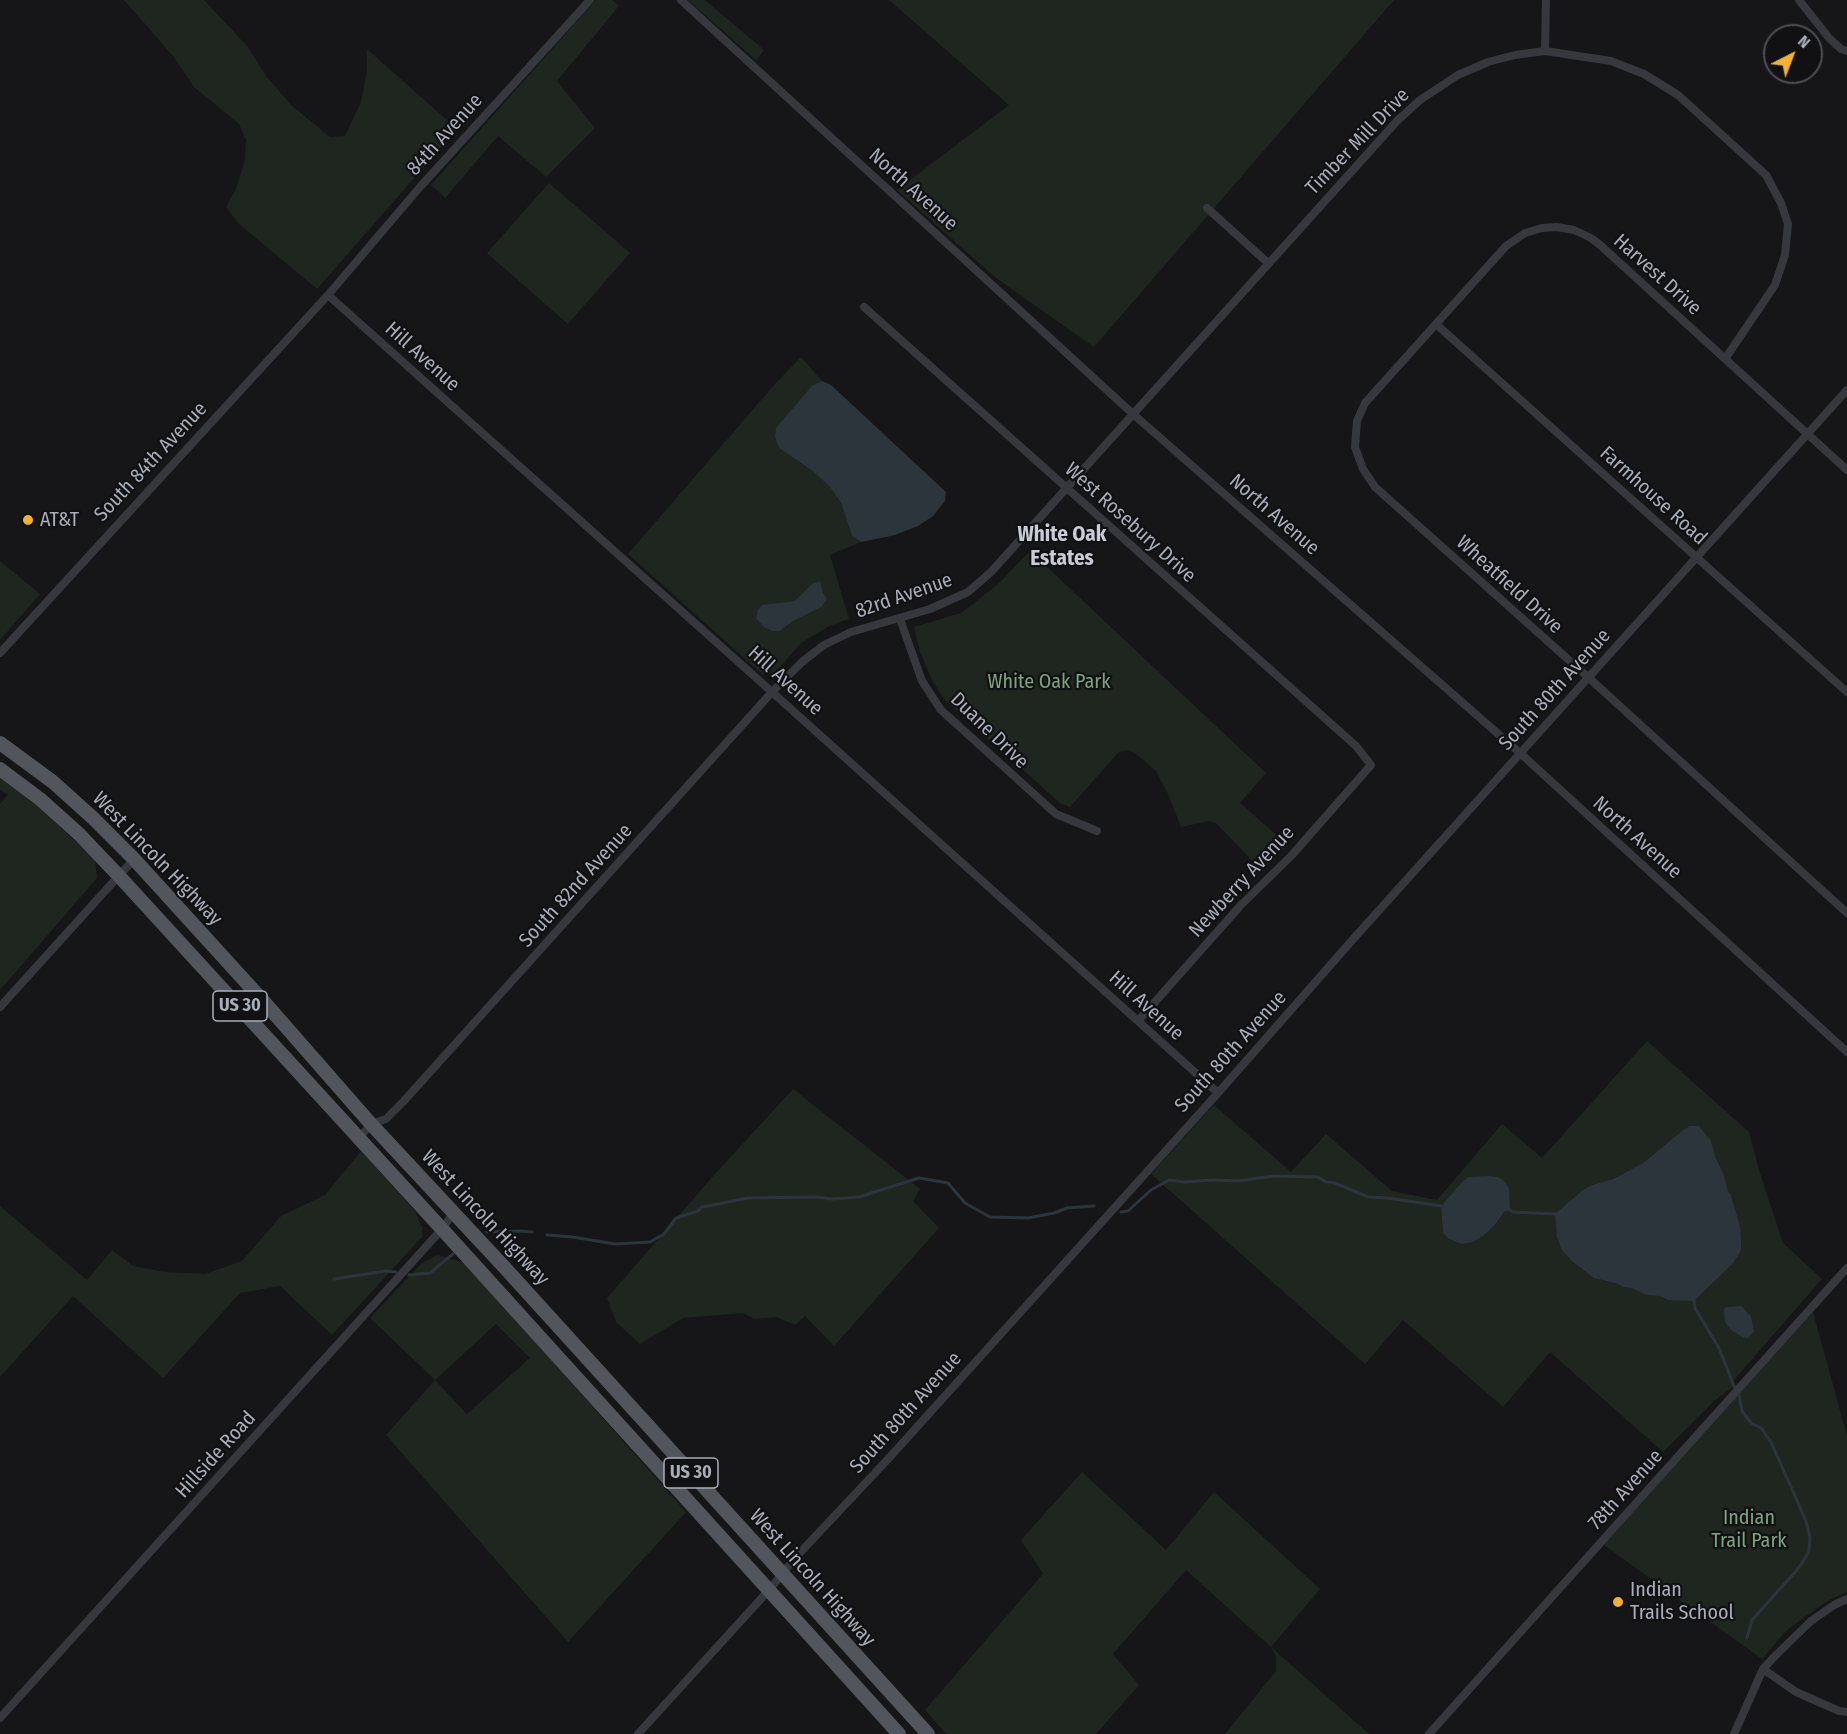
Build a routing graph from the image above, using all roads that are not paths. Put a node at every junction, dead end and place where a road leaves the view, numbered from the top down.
1 (590, 0) edge
2 (681, 0) edge
3 (1546, 0) edge
4 (1799, 0) edge
5 (1545, 51) junction
6 (1847, 51) edge
7 (1206, 208) dead end
8 (1268, 263) junction
9 (328, 295) junction
10 (864, 307) dead end
11 (1437, 325) junction
12 (1725, 358) junction
13 (1847, 390) edge
14 (1133, 414) junction
15 (1808, 434) junction
16 (1847, 470) edge
17 (1066, 488) junction
18 (1697, 557) junction
19 (900, 619) junction
20 (0, 653) edge
21 (1588, 678) junction
22 (772, 692) junction
23 (1847, 692) edge
24 (0, 743) edge
25 (1520, 753) junction
26 (1371, 765) joint
27 (0, 769) edge
28 (1097, 831) dead end
29 (134, 859) junction
30 (119, 876) junction
31 (1847, 913) edge
32 (0, 1007) edge
33 (1138, 1021) junction
34 (1847, 1052) edge
35 (1218, 1093) junction
36 (371, 1124) junction
37 (358, 1138) junction
38 (454, 1212) junction
39 (442, 1229) junction
40 (1847, 1268) edge
41 (782, 1574) junction
42 (769, 1590) junction
43 (1847, 1599) edge
44 (1763, 1669) junction
45 (1847, 1712) edge
46 (0, 1718) edge
47 (638, 1734) edge
48 (899, 1734) edge
49 (928, 1734) edge
50 (1429, 1734) edge
51 (1734, 1734) edge

1 - 9 street, 84th Avenue
2 - 14 street, North Avenue
3 - 5 street
4 - 6 street
5 - 8 street, Timber Mill Drive
5 - 12 street, Timber Mill Drive
7 - 8 street
8 - 14 street, Timber Mill Drive
9 - 20 street, South 84th Avenue
9 - 22 street, Hill Avenue
10 - 17 street, West Rosebury Drive
11 - 12 street, Harvest Drive
11 - 18 street, Farmhouse Road
11 - 21 street, Wheatfield Drive
12 - 15 street, Harvest Drive
13 - 15 street, South 80th Avenue
14 - 17 street, 82rd Avenue
14 - 25 street, North Avenue
15 - 16 street, Harvest Drive
15 - 18 street, South 80th Avenue
17 - 19 street, 82rd Avenue
17 - 26 street, West Rosebury Drive
18 - 21 street, South 80th Avenue
18 - 23 street, Farmhouse Road
19 - 22 street, 82rd Avenue
19 - 28 street, Duane Drive
21 - 25 street, South 80th Avenue
21 - 31 street, Wheatfield Drive
22 - 33 street, Hill Avenue
22 - 36 street, South 82nd Avenue
24 - 29 main road, West Lincoln Highway / US 30
25 - 34 street, North Avenue
25 - 35 street, South 80th Avenue
26 - 33 street, Newberry Avenue
27 - 30 main road, West Lincoln Highway / US 30
29 - 30 street
29 - 36 main road, West Lincoln Highway / US 30
30 - 32 street
30 - 37 main road, West Lincoln Highway / US 30
33 - 35 street, Hill Avenue
35 - 41 street, South 80th Avenue
36 - 37 street, South 82nd Avenue
36 - 38 main road, West Lincoln Highway / US 30
37 - 39 main road, West Lincoln Highway / US 30
38 - 39 street, Hillside Road
38 - 41 main road, West Lincoln Highway / US 30
39 - 42 main road, West Lincoln Highway / US 30
39 - 46 street, Hillside Road
40 - 50 street, 78th Avenue
41 - 42 street, South 80th Avenue
41 - 49 main road, West Lincoln Highway / US 30
42 - 47 street, South 80th Avenue
42 - 48 main road, West Lincoln Highway / US 30
43 - 44 street
44 - 45 street
44 - 51 street

